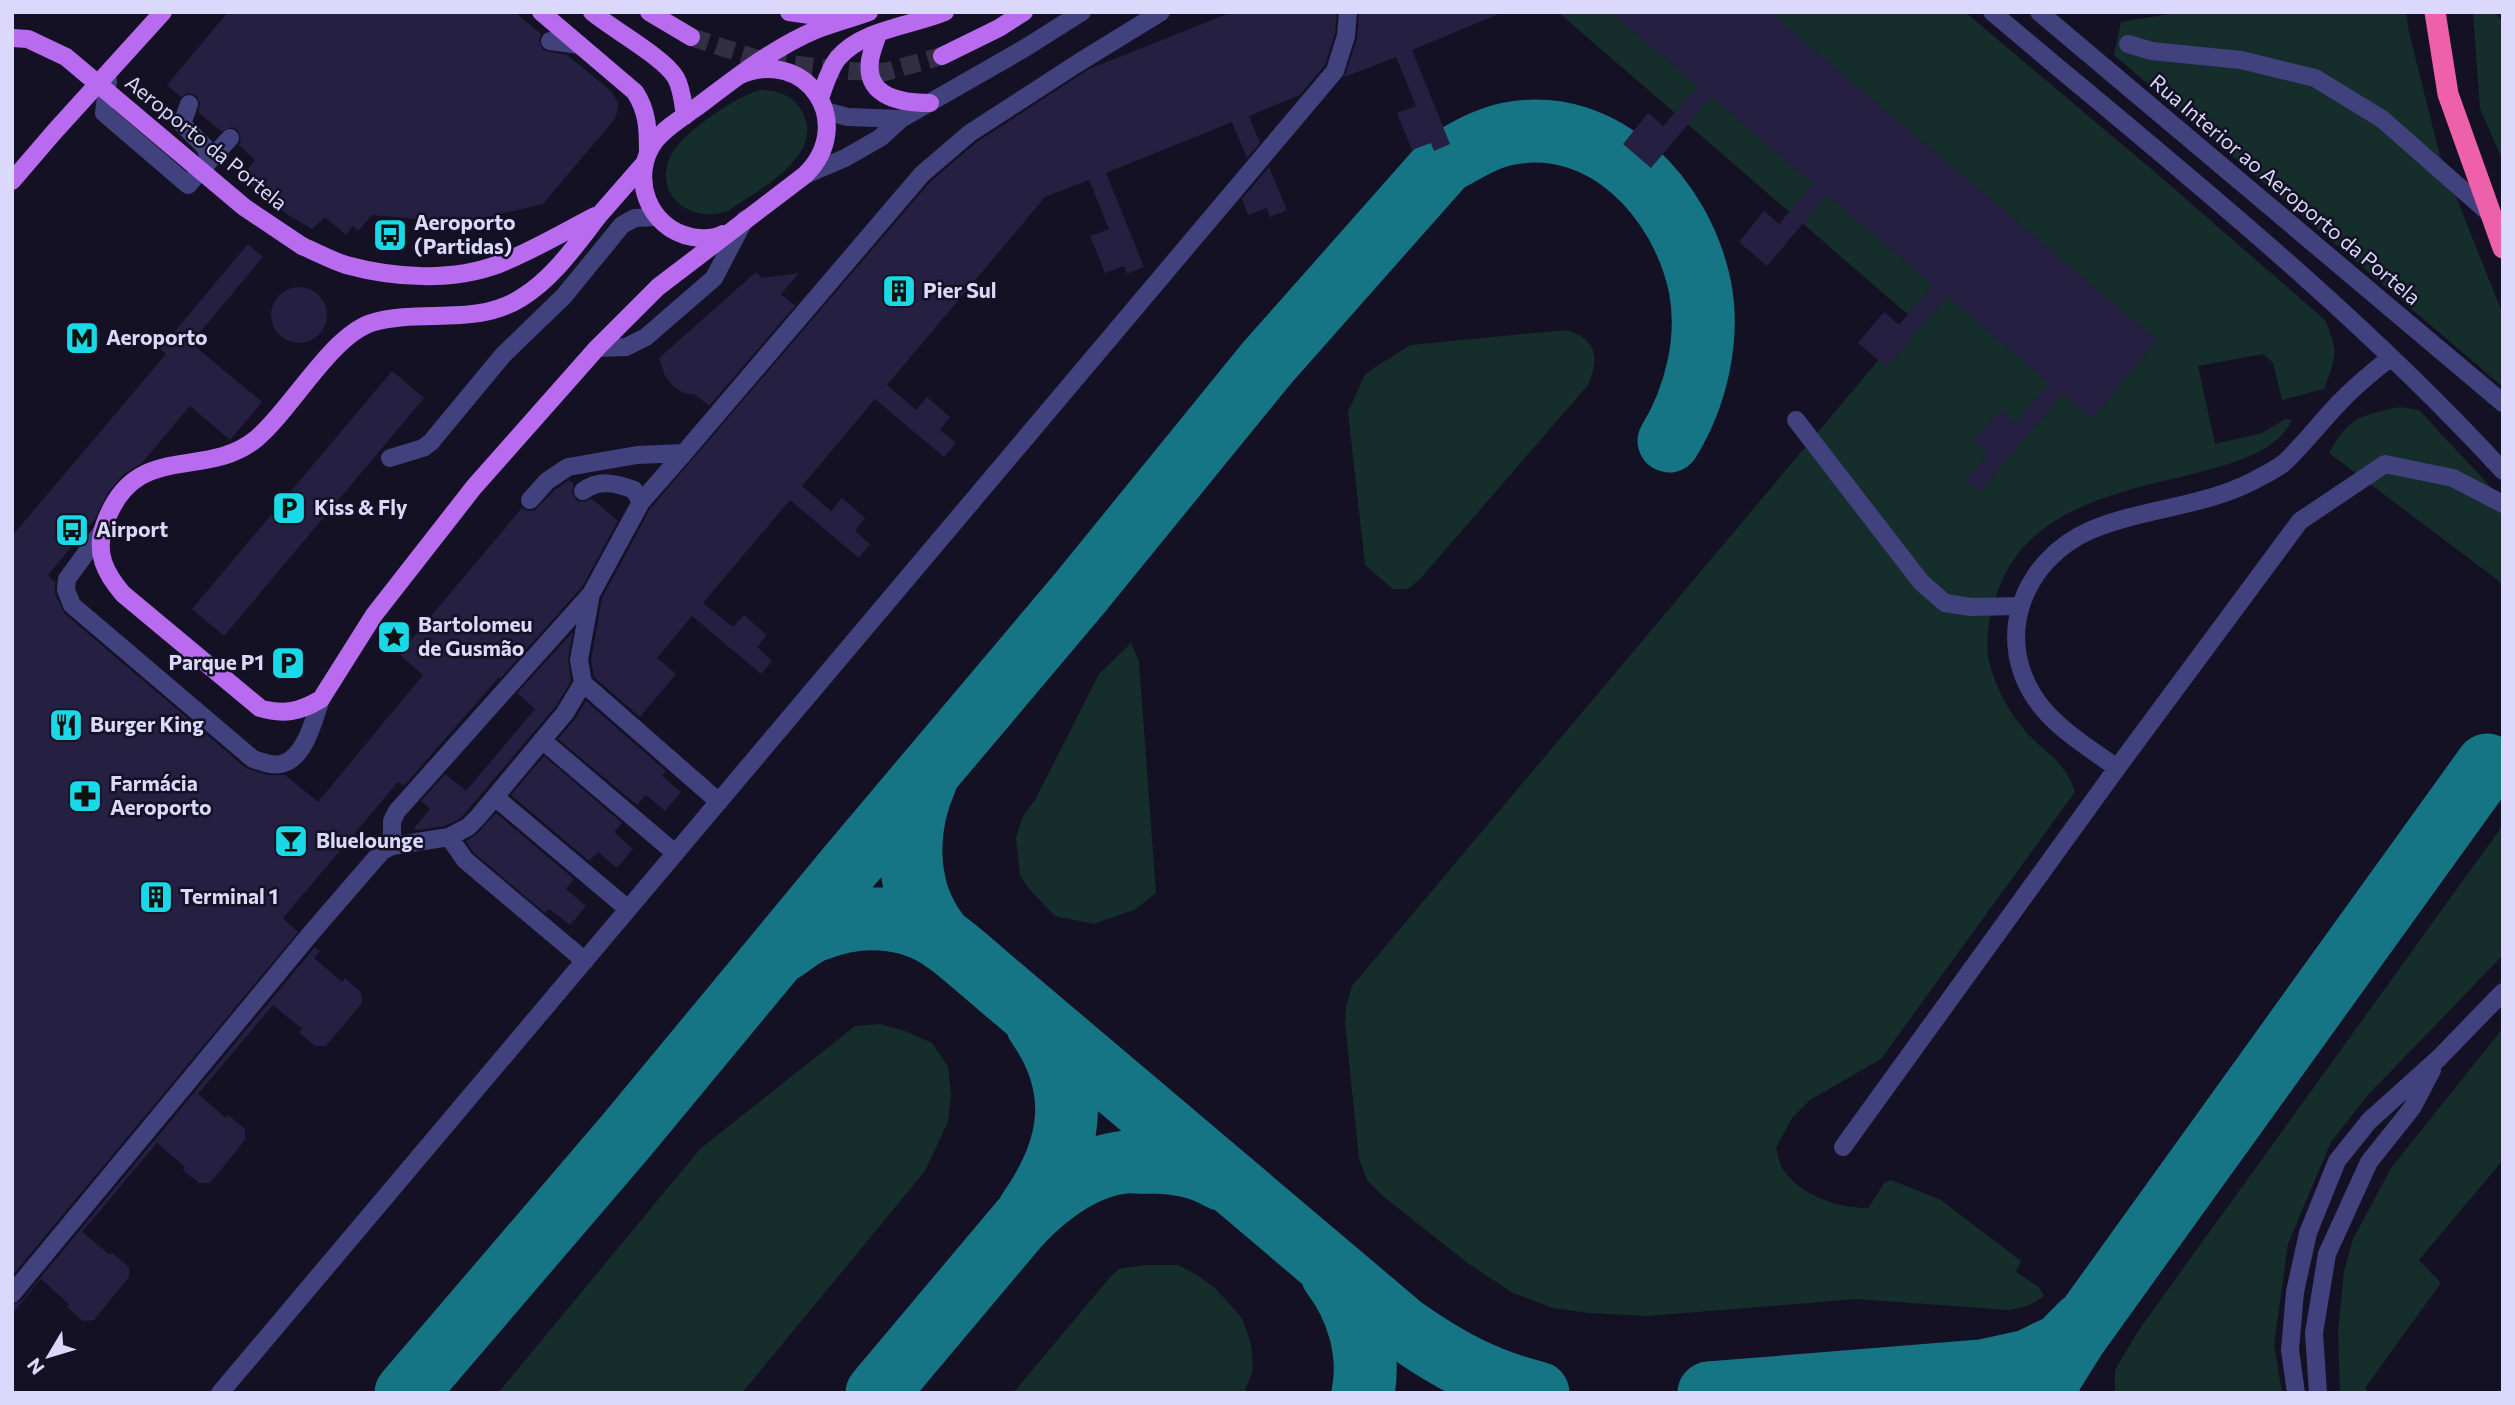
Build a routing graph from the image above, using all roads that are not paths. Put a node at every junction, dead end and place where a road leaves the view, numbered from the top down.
1 (163, 12) edge
2 (541, 12) edge
3 (592, 12) edge
4 (649, 12) edge
5 (789, 12) edge
6 (851, 12) edge
7 (869, 12) edge
8 (945, 12) edge
9 (1024, 12) edge
10 (1082, 12) edge
11 (1161, 12) edge
12 (1348, 12) edge
13 (1992, 12) edge
14 (2039, 12) edge
15 (2435, 12) edge
16 (878, 34) junction
17 (691, 37) tunnel mouth
18 (12, 38) edge
19 (550, 40) dead end
20 (2128, 44) dead end
21 (580, 45) junction
22 (942, 56) tunnel mouth
23 (108, 72) junction
24 (738, 76) junction
25 (930, 103) junction
26 (189, 104) dead end
27 (823, 105) junction
28 (685, 116) junction
29 (901, 119) junction
30 (230, 138) dead end
31 (646, 159) junction
32 (210, 160) junction
33 (805, 175) junction
34 (12, 181) edge
35 (602, 213) junction
36 (2489, 213) junction
37 (657, 217) junction
38 (739, 224) junction
39 (2503, 248) edge
40 (597, 348) junction
41 (2390, 358) junction
42 (2503, 403) edge
43 (1796, 421) dead end
44 (684, 453) junction
45 (390, 458) dead end
46 (2503, 471) edge
47 (583, 491) dead end
48 (530, 500) dead end
49 (641, 502) junction
50 (2503, 504) edge
51 (103, 530) junction
52 (591, 594) junction
53 (2019, 606) junction
54 (583, 682) junction
55 (321, 699) junction
56 (542, 740) junction
57 (2117, 768) junction
58 (495, 797) junction
59 (719, 802) junction
60 (449, 837) junction
61 (392, 846) junction
62 (675, 853) junction
63 (628, 909) junction
64 (584, 961) junction
65 (2503, 992) edge
66 (2439, 1058) junction
67 (1843, 1147) dead end
68 (12, 1294) edge
69 (220, 1393) edge
70 (2297, 1393) edge
71 (2318, 1393) edge

1 - 23 main road, Aeroporto da Portela
2 - 21 main road
3 - 28 main road
4 - 17 main road
5 - 6 main road
7 - 24 main road
8 - 16 main road
9 - 22 main road
10 - 25 street
11 - 44 street
12 - 59 street
13 - 41 street
14 - 42 street, Rua Interior ao Aeroporto da Portela
15 - 36 highway
16 - 25 main road
16 - 27 main road
18 - 35 main road, Aeroporto da Portela, bridge
19 - 21 street
20 - 36 street
21 - 31 main road
23 - 32 street
23 - 34 main road, Aeroporto da Portela
24 - 27 main road
24 - 28 main road
25 - 29 street
26 - 32 street
27 - 29 street
27 - 33 main road
28 - 31 main road
29 - 33 street
30 - 32 street
31 - 35 main road
31 - 37 main road
33 - 38 main road
35 - 51 main road
36 - 39 highway
37 - 38 main road
37 - 45 street
38 - 40 main road
38 - 40 street
40 - 55 main road
41 - 46 street
41 - 53 street
43 - 53 street
44 - 48 street
44 - 49 street
47 - 49 street
49 - 52 street
50 - 57 street
51 - 55 main road
51 - 55 street
52 - 54 street
52 - 61 street
53 - 57 street
54 - 56 street
54 - 59 street
56 - 58 street
56 - 62 street
57 - 67 street
58 - 60 street
58 - 63 street
59 - 62 street
60 - 61 street
60 - 64 street
61 - 68 street
62 - 63 street
63 - 64 street
64 - 69 street
65 - 66 street
66 - 70 street
66 - 71 street

